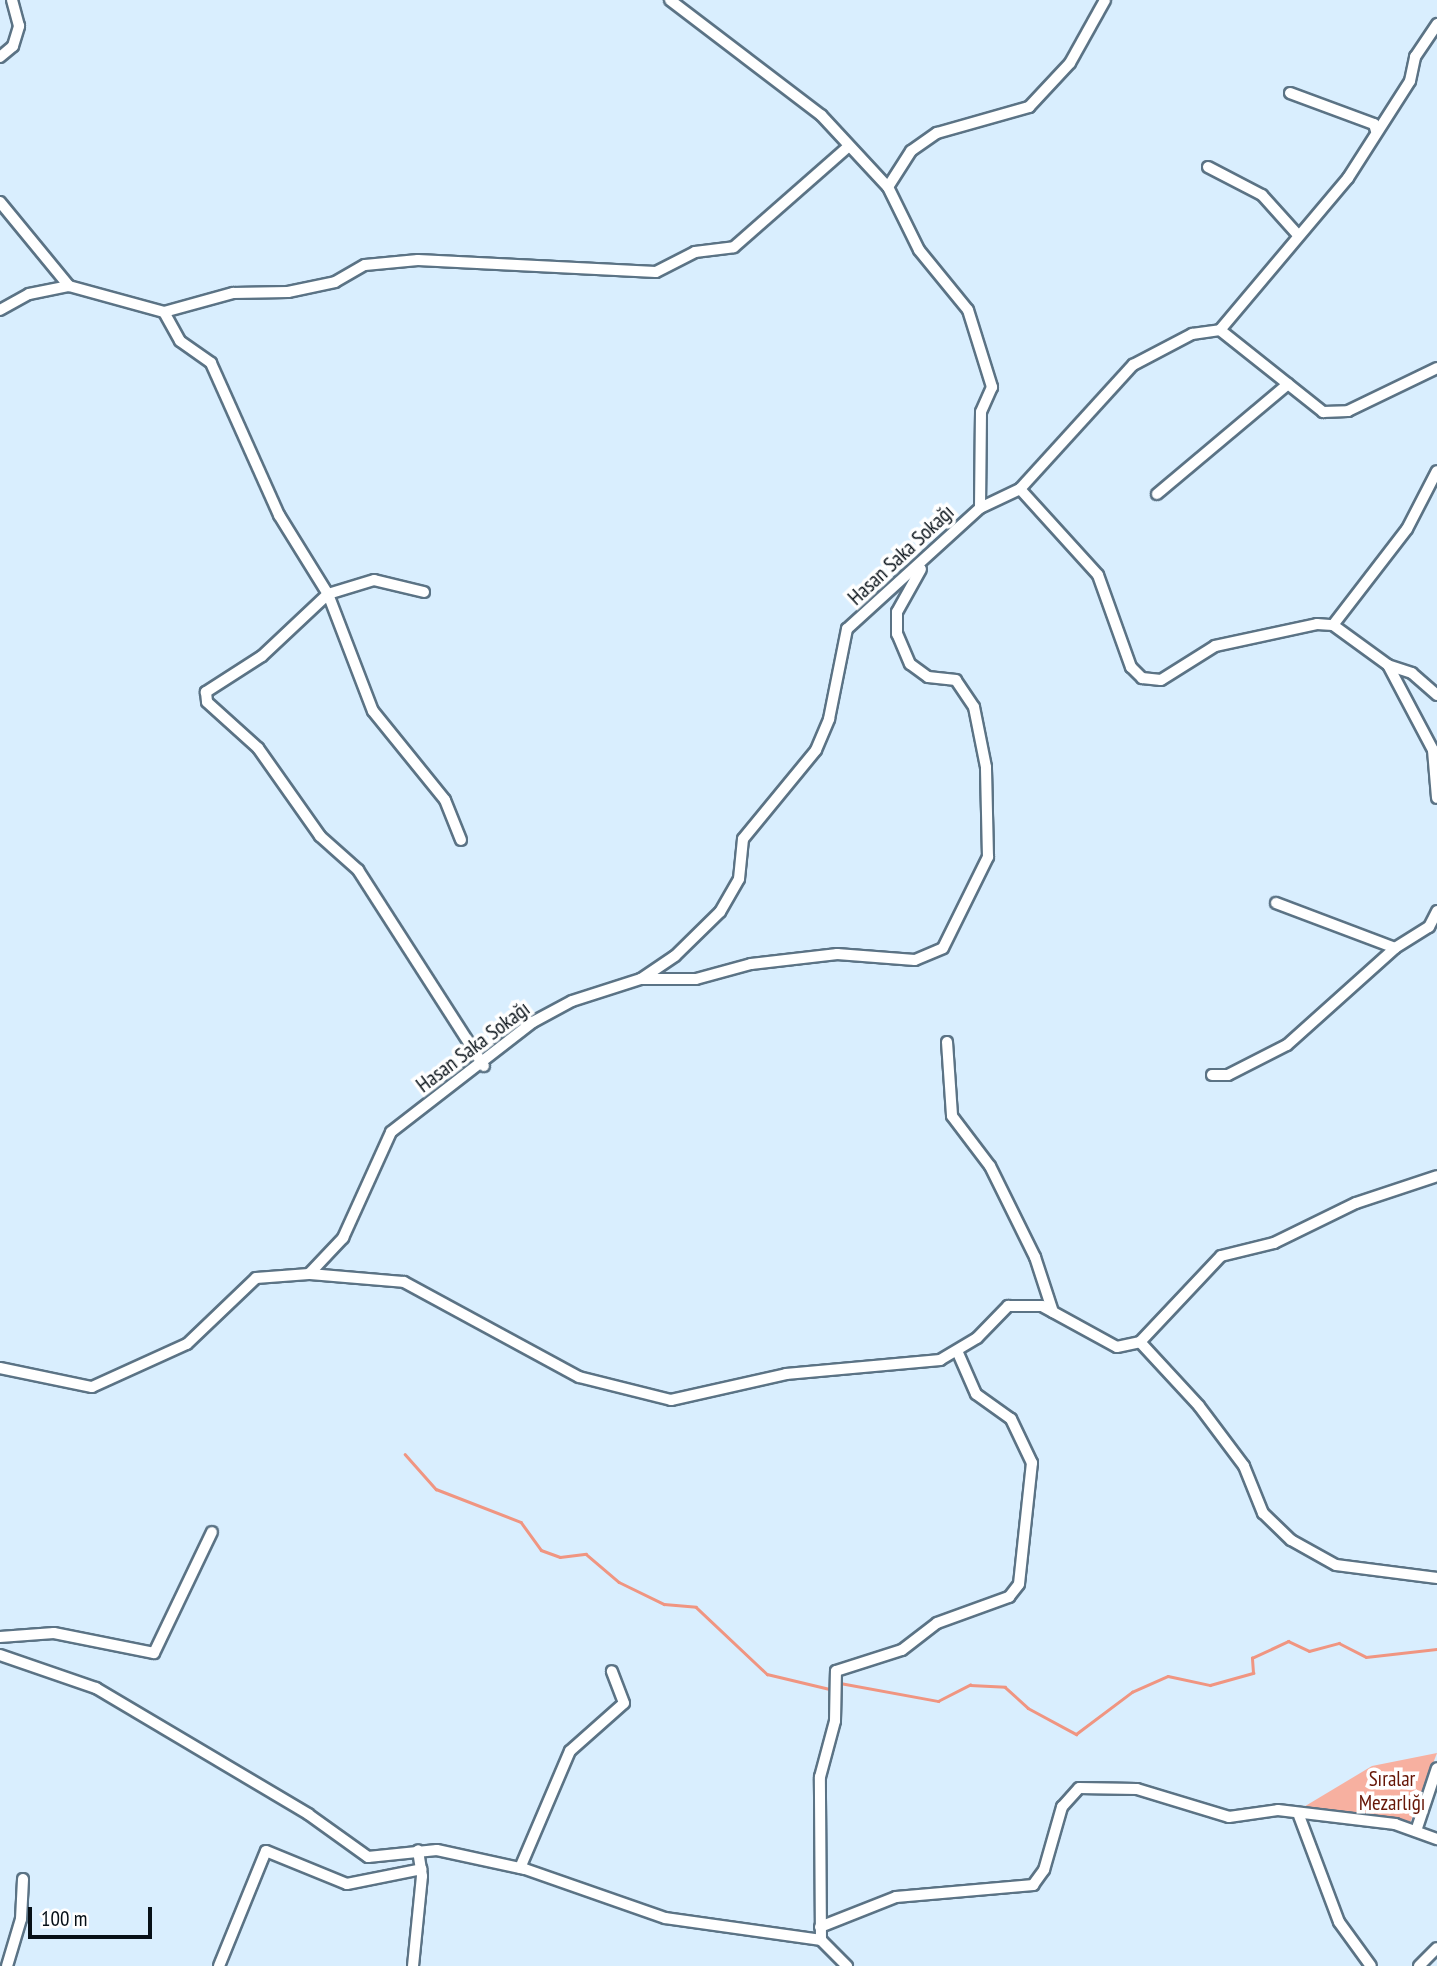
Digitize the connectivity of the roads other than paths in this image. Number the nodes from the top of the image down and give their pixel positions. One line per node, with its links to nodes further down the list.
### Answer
1 (12, 0): 5 (street)
2 (670, 0): 8 (street)
3 (1104, 0): 10 (street)
4 (1437, 24): 7 (street)
5 (0, 57)
6 (1290, 93): 7 (street)
7 (1376, 131): 12 (street)
8 (849, 146): 10 (street); 15 (street)
9 (1208, 167): 12 (street)
10 (888, 187): 22 (street)
11 (0, 202): 13 (street)
12 (1297, 233): 16 (street)
13 (69, 286): 14 (street); 15 (street)
14 (0, 310)
15 (164, 312): 25 (street)
16 (1220, 330): 18 (street); 20 (street, Hasan Saka Sokağı)
17 (1436, 369): 18 (street)
18 (1288, 384): 21 (street)
19 (1437, 471): 26 (street)
20 (1020, 489): 22 (street, Hasan Saka Sokağı); 26 (street)
21 (1157, 494)
22 (980, 508): 23 (street, Hasan Saka Sokağı)
23 (925, 561): 34 (street, Hasan Saka Sokağı); 34 (street)
24 (424, 592): 25 (street)
25 (328, 594): 30 (street); 36 (street)
26 (1333, 625): 27 (street)
27 (1388, 665): 28 (street); 29 (street)
28 (1437, 695)
29 (1437, 798)
30 (461, 840)
31 (1276, 903): 33 (street)
32 (1437, 911): 33 (street)
33 (1395, 948): 37 (street)
34 (641, 979): 36 (street, Hasan Saka Sokağı)
35 (947, 1042): 40 (street)
36 (484, 1066): 39 (street, Hasan Saka Sokağı)
37 (1212, 1075)
38 (1437, 1176): 41 (street)
39 (309, 1275): 42 (street); 43 (street)
40 (1053, 1312): 41 (street); 42 (street)
41 (1140, 1342): 45 (street)
42 (958, 1353): 57 (street)
43 (0, 1368)
44 (212, 1532): 46 (street)
45 (1437, 1578)
46 (0, 1637)
47 (0, 1655): 53 (street)
48 (612, 1671): 54 (street)
49 (1437, 1768): 51 (street)
50 (1298, 1813): 51 (street); 57 (street); 64 (street)
51 (1416, 1831): 52 (street)
52 (1437, 1839)
53 (418, 1850): 54 (street); 55 (street)
54 (520, 1868): 58 (street)
55 (422, 1869): 61 (street); 62 (street)
56 (23, 1879): 60 (street)
57 (820, 1927): 58 (street)
58 (821, 1940): 63 (street)
59 (1437, 1948): 65 (street)
60 (7, 1966)
61 (219, 1966)
62 (414, 1966)
63 (847, 1966)
64 (1371, 1966)
65 (1419, 1966)

